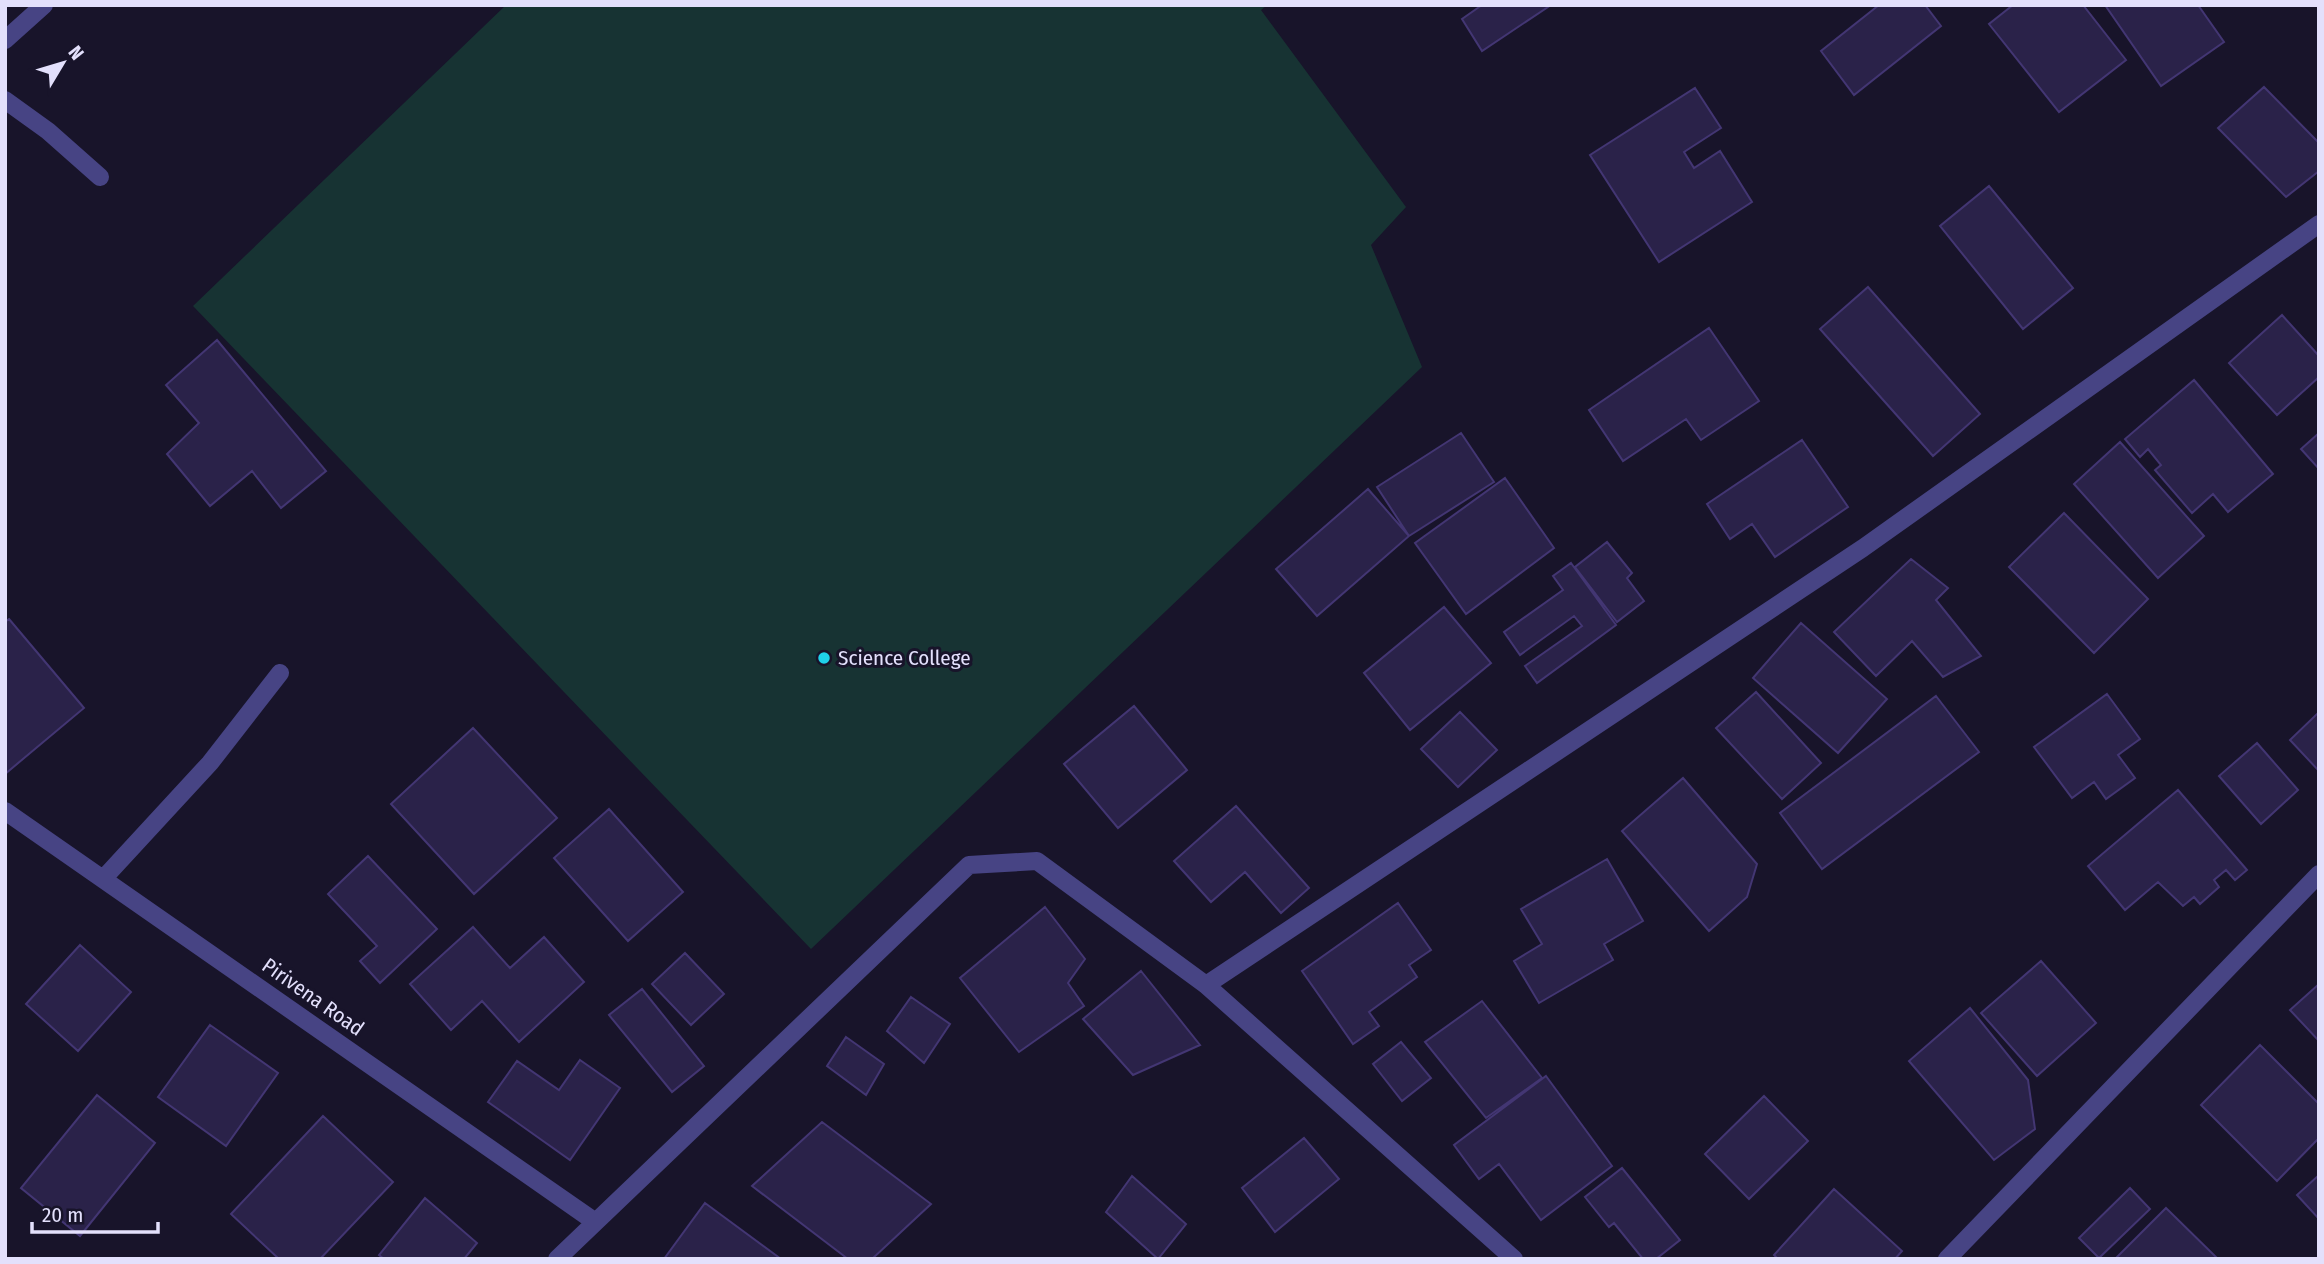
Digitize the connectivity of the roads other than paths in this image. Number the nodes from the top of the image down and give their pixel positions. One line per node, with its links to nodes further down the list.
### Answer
1 (44, 5): 2 (street)
2 (5, 40)
3 (5, 100): 4 (street)
4 (100, 177)
5 (2319, 224): 10 (street)
6 (280, 673): 9 (street)
7 (5, 811): 9 (street, Pirivena Road)
8 (2319, 874): 14 (street)
9 (103, 879): 11 (street, Pirivena Road)
10 (1206, 985): 11 (street); 13 (street)
11 (594, 1222): 12 (street)
12 (557, 1259)
13 (1514, 1259)
14 (1947, 1259)

